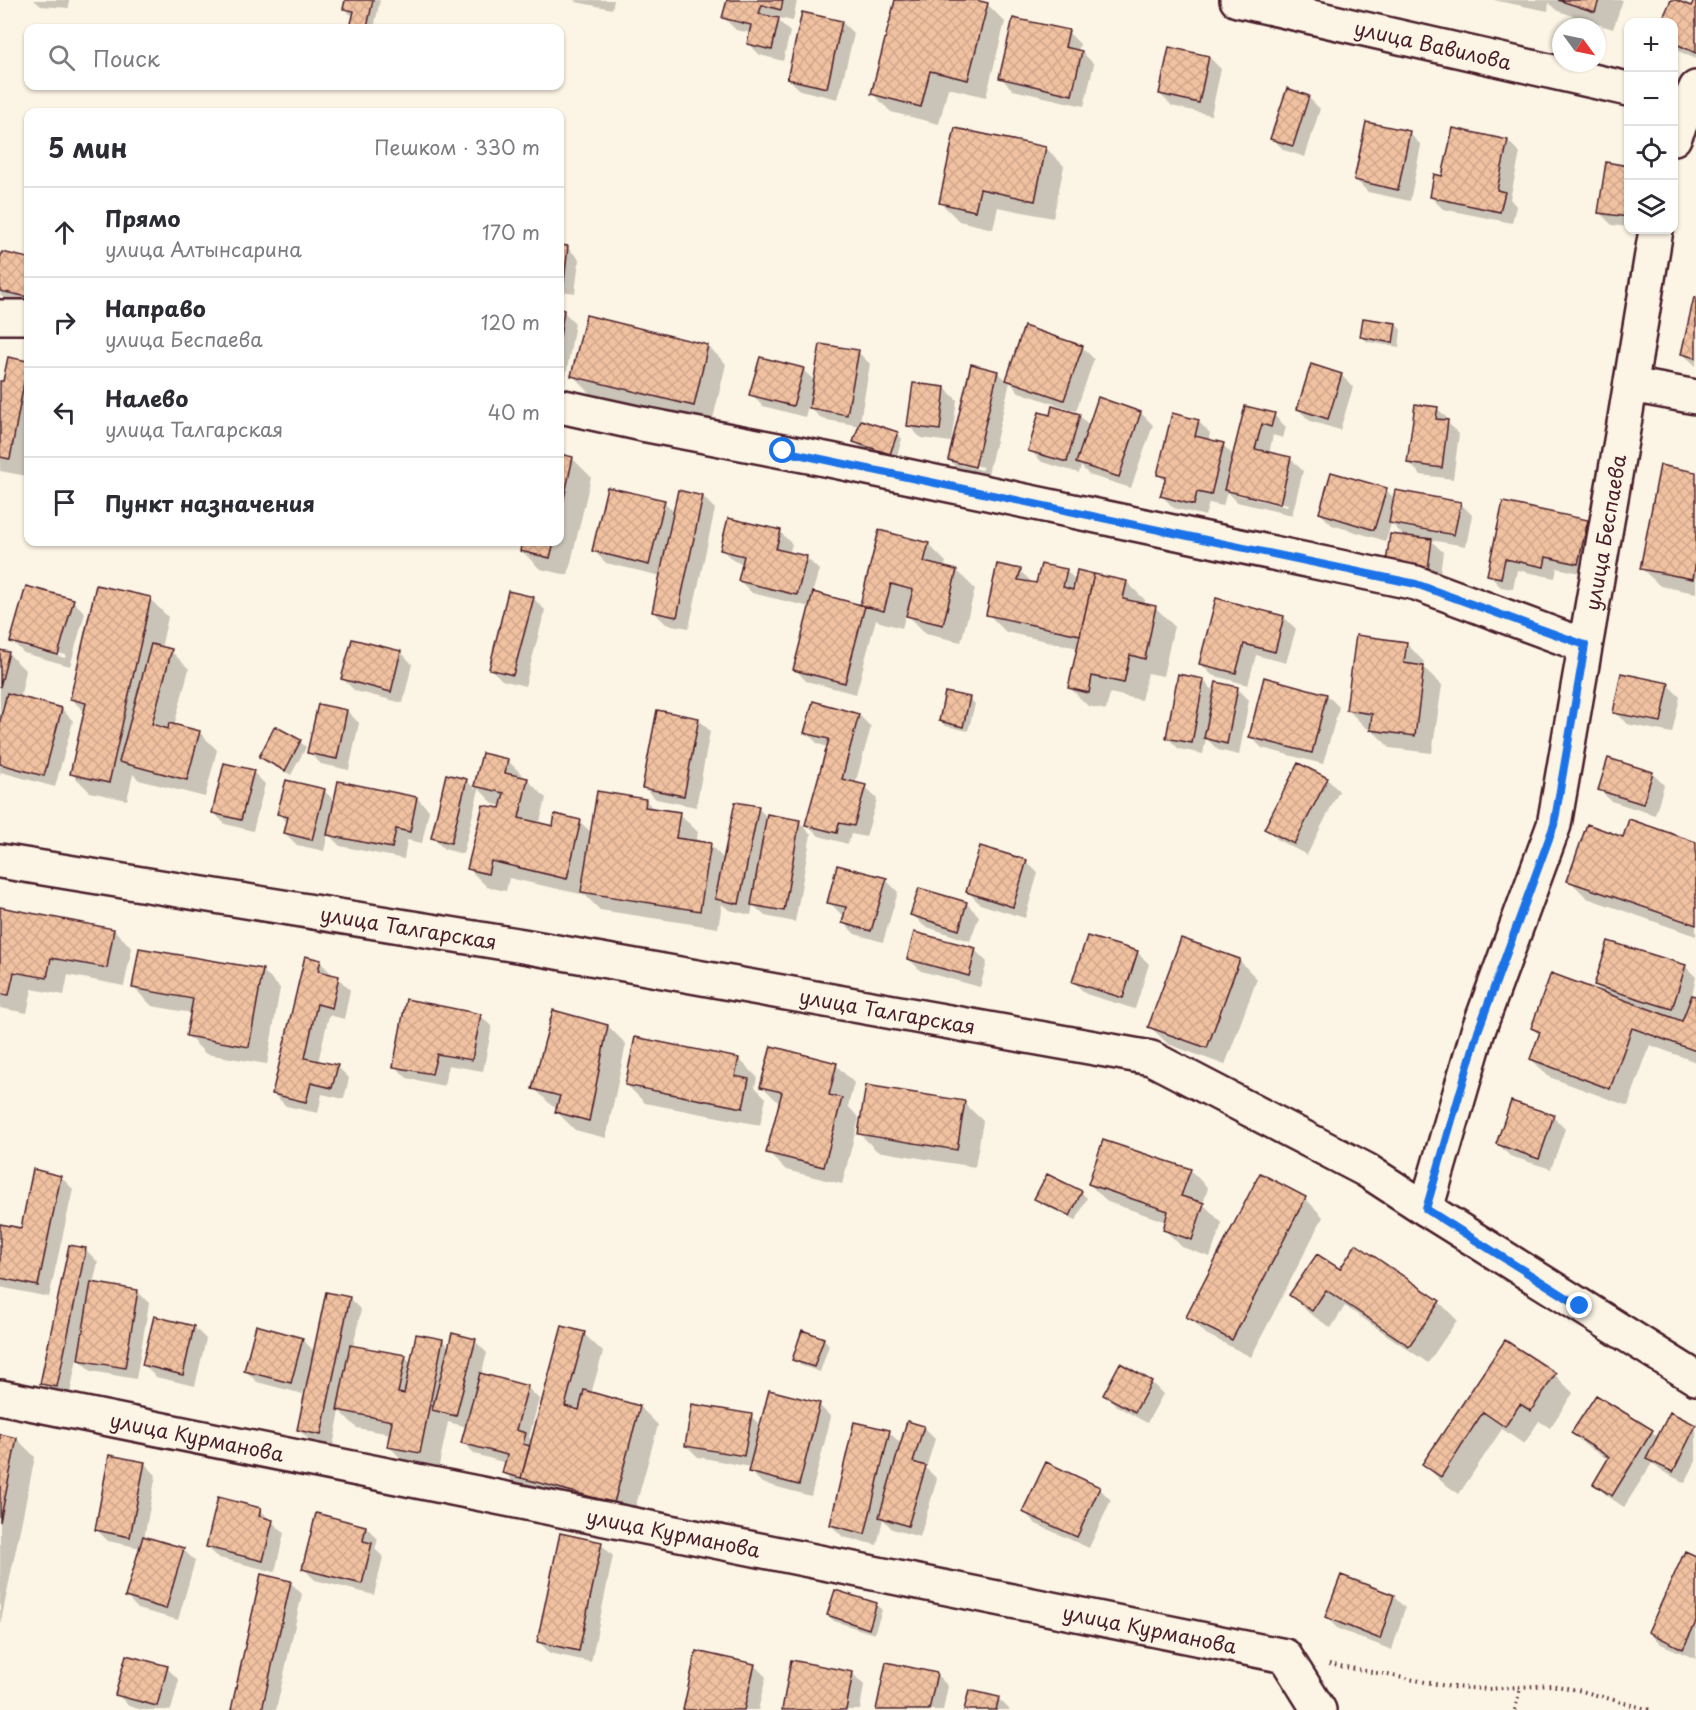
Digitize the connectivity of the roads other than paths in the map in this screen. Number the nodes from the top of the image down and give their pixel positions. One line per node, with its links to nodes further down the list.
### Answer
1 (1237, 0): 2 (street, улица Вавилова)
2 (1624, 88)
3 (1686, 97): 4 (street)
4 (1678, 126)
5 (1655, 234): 8 (street, улица Беспаева)
6 (0, 317): 7 (street)
7 (24, 317)
8 (1631, 387): 9 (street); 11 (street, улица Беспаева)
9 (1696, 397)
10 (564, 407): 11 (street)
11 (1585, 645): 13 (street, улица Беспаева)
12 (0, 861): 13 (street, улица Талгарская)
13 (1426, 1209): 14 (street, улица Талгарская)
14 (1696, 1378)
15 (0, 1397): 16 (street, улица Курманова)
16 (1318, 1710)

